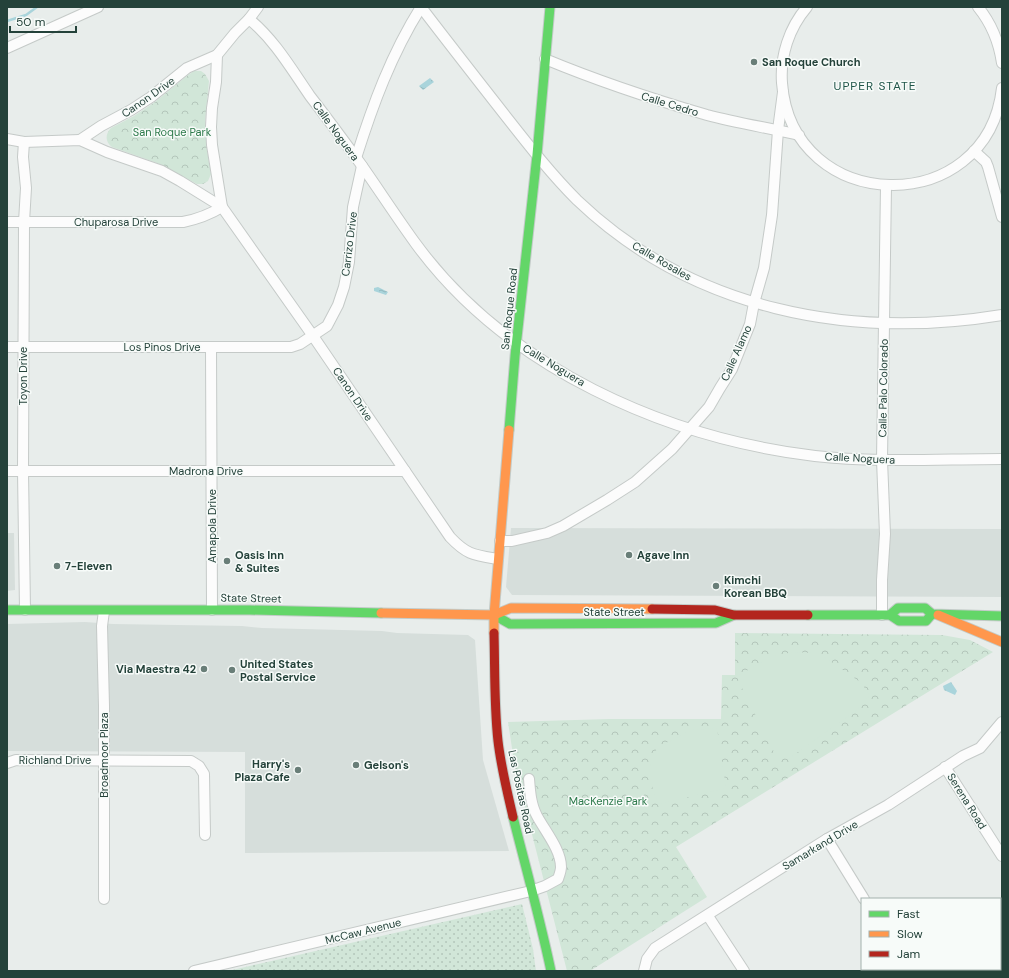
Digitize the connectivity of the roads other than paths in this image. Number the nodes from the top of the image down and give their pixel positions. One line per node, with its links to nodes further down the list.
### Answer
1 (98, 7): 8 (street)
2 (258, 7): 7 (street, Canon Drive)
3 (422, 7): 20 (street, Calle Rosales); 21 (street, Carrizo Drive)
4 (550, 7): 10 (main road, San Roque Road)
5 (806, 7): 13 (street)
6 (978, 7): 11 (street)
7 (249, 19): 9 (street, Canon Drive); 21 (street, Calle Noguera)
8 (7, 48)
9 (217, 55): 17 (street, Canon Drive); 23 (street, Canon Drive)
10 (545, 59): 14 (street, Calle Cedro); 20 (main road, San Roque Road)
11 (1002, 63)
12 (1002, 88): 19 (street)
13 (783, 92): 14 (street, Calle Alamo); 15 (street)
14 (778, 130): 15 (street, Calle Cedro); 27 (street, Calle Alamo)
15 (799, 135): 22 (street)
16 (7, 139): 18 (street, Canon Drive)
17 (80, 140): 18 (street, Canon Drive); 23 (street, Canon Drive)
18 (24, 142): 26 (street, Toyon Drive)
19 (974, 151): 22 (street); 24 (street)
20 (537, 155): 27 (street, Calle Rosales); 31 (main road, San Roque Road)
21 (359, 162): 30 (street, Carrizo Drive); 31 (street, Calle Noguera)
22 (886, 186): 29 (street, Calle Palo Colorado)
23 (222, 207): 26 (street, Chuparosa Drive); 30 (street, Canon Drive)
24 (1002, 217)
25 (7, 222): 26 (street, Chuparosa Drive)
26 (24, 222): 33 (street, Toyon Drive)
27 (754, 303): 29 (street, Calle Rosales); 35 (street, Calle Alamo)
28 (1002, 315): 29 (street, Calle Rosales)
29 (884, 323): 37 (street, Calle Palo Colorado)
30 (313, 336): 34 (street, Los Pinos Drive); 41 (street, Canon Drive)
31 (517, 343): 35 (street, Calle Noguera); 42 (main road, San Roque Road)
32 (7, 347): 33 (street, Los Pinos Drive)
33 (23, 347): 34 (street, Los Pinos Drive); 39 (street, Toyon Drive)
34 (211, 347): 40 (street, Amapola Drive)
35 (689, 428): 37 (street, Calle Noguera); 42 (street, Calle Alamo)
36 (1002, 459): 37 (street, Calle Noguera)
37 (882, 460): 51 (street, Calle Palo Colorado)
38 (7, 471): 39 (street, Madrona Drive)
39 (23, 471): 40 (street, Madrona Drive); 45 (street, Toyon Drive)
40 (211, 471): 41 (street, Madrona Drive); 46 (street, Amapola Drive)
41 (405, 471): 43 (street, Canon Drive)
42 (500, 540): 43 (main road, San Roque Road)
43 (498, 559): 49 (main road, San Roque Road)
44 (7, 610): 45 (main road, State Street)
45 (25, 610): 47 (main road, State Street)
46 (212, 610): 47 (main road, State Street); 49 (main road, State Street)
47 (104, 611): 55 (street, Broadmoor Plaza)
48 (934, 614): 51 (main road, State Street); 51 (main road, State Street); 52 (main road, State Street); 53 (main road)
49 (494, 615): 50 (main road, State Street); 50 (main road, State Street); 62 (main road, Las Positas Road)
50 (734, 615): 51 (main road, State Street)
51 (886, 615)
52 (1002, 616)
53 (1002, 642)
54 (1002, 722): 57 (street, Samarkand Drive)
55 (104, 760): 56 (street, Richland Drive); 59 (street, Richland Drive); 64 (street, Broadmoor Plaza)
56 (7, 763)
57 (945, 767): 60 (street, Samarkand Drive); 61 (street, Serena Road)
58 (529, 779): 62 (street, McCaw Avenue)
59 (204, 835)
60 (827, 840): 63 (street); 65 (street, Samarkand Drive)
61 (1002, 856)
62 (531, 891): 66 (street, McCaw Avenue); 67 (main road, Las Positas Road)
63 (863, 898)
64 (104, 899)
65 (708, 916): 68 (street, Samarkand Drive); 69 (street)
66 (194, 971)
67 (550, 971)
68 (644, 971)
69 (744, 971)

